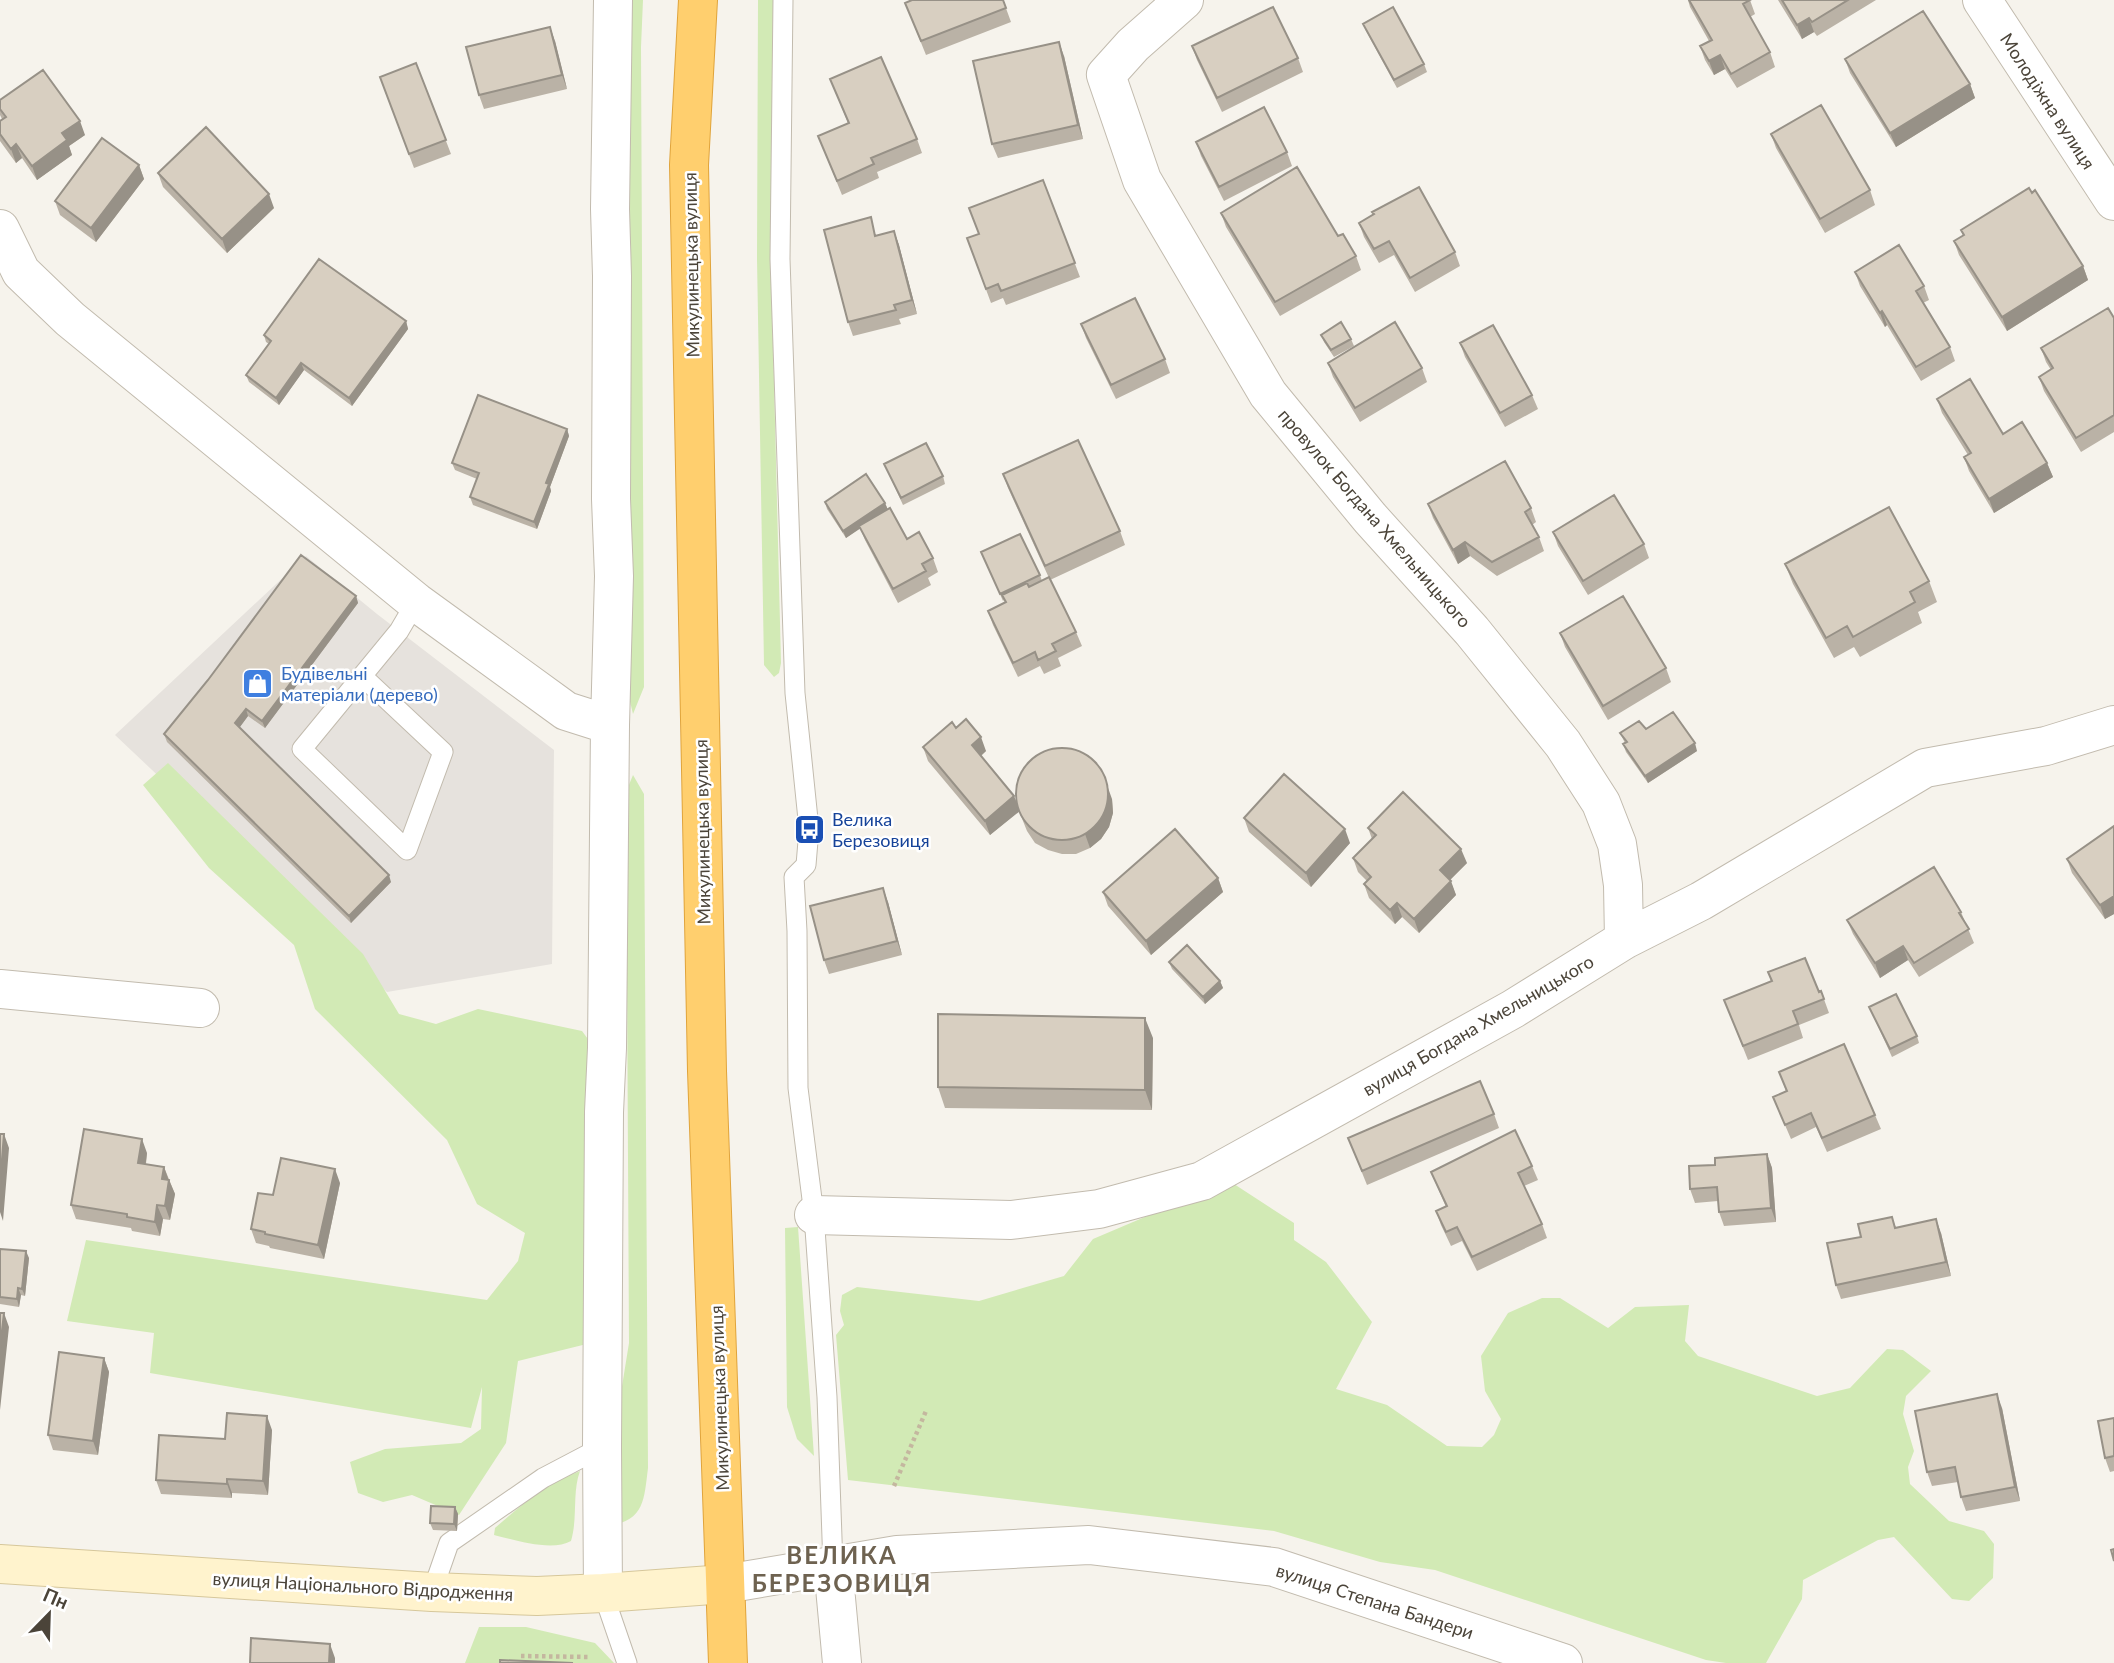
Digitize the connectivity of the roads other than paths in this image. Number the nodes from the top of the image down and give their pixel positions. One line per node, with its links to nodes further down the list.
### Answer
1 (613, 0): 10 (street)
2 (698, 0): 19 (highway, Микулинецька вулиця)
3 (783, 0): 15 (lane)
4 (1184, 0): 12 (street, провулок Богдана Хмельницького)
5 (1982, 0): 6 (street, Молодіжна вулиця)
6 (2114, 201)
7 (0, 229): 8 (street)
8 (416, 602): 9 (lane); 10 (street)
9 (362, 676): 9 (lane)
10 (610, 725): 16 (street)
11 (2114, 725): 12 (street, вулиця Богдана Хмельницького)
12 (1624, 940): 15 (street, вулиця Богдана Хмельницького)
13 (0, 989): 14 (street)
14 (200, 1008)
15 (814, 1215): 18 (lane)
16 (602, 1447): 20 (lane); 21 (street)
17 (0, 1564): 20 (street, вулиця Національного Відродження)
18 (833, 1566): 19 (street, вулиця Степана Бандери); 24 (street); 25 (street, вулиця Степана Бандери)
19 (725, 1584): 21 (street, вулиця Національного Відродження); 23 (highway, Микулинецька вулиця)
20 (432, 1592): 21 (street, вулиця Національного Відродження)
21 (603, 1593): 22 (lane)
22 (627, 1663)
23 (728, 1663)
24 (842, 1663)
25 (1563, 1663)

